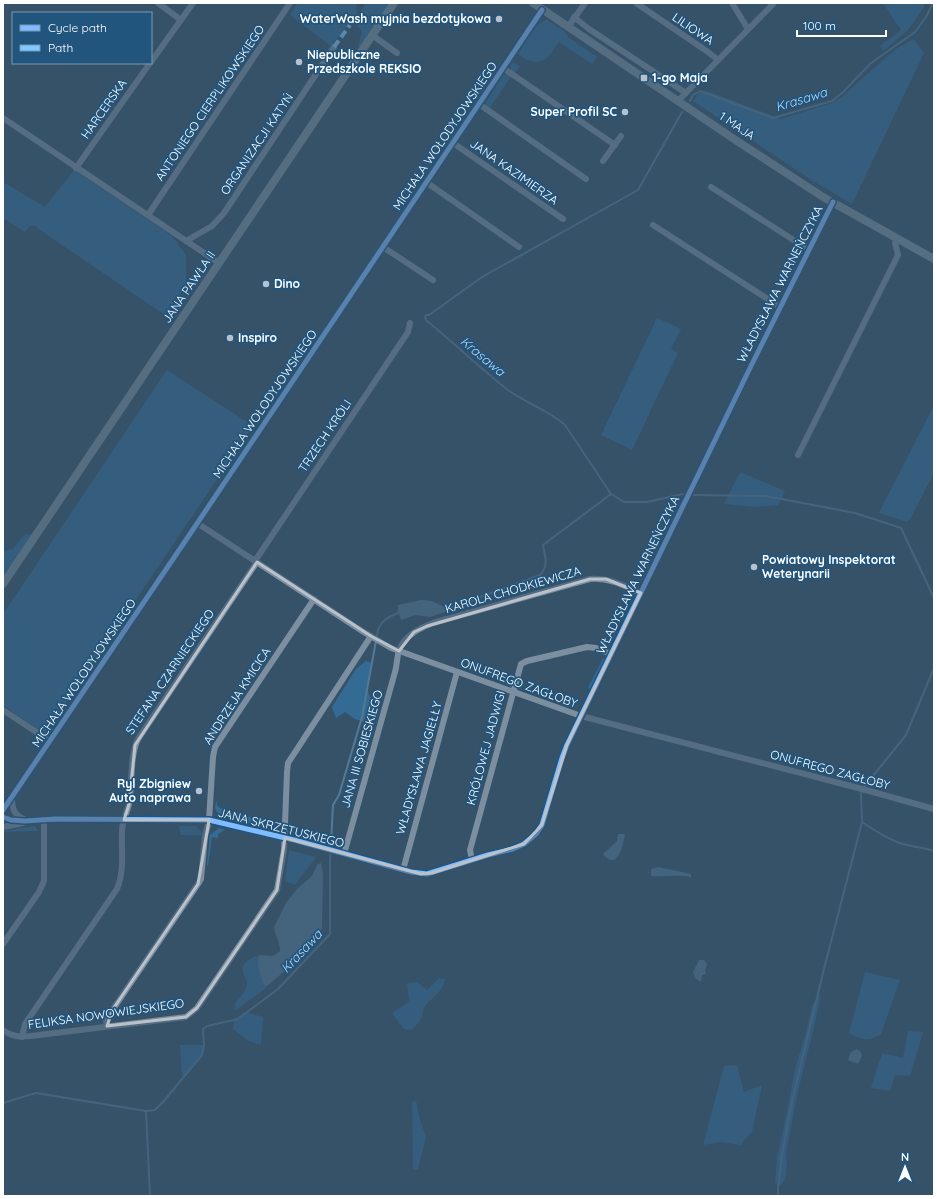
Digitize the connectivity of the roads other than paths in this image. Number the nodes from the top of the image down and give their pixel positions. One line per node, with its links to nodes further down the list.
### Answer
1 (158, 3): 12 (street)
2 (193, 3): 12 (street, HARCERSKA)
3 (290, 3): 35 (street, ANTONIEGO CIERPLIKOWSKIEGO)
4 (394, 3): 15 (main road, JANA PAWŁA II)
5 (533, 3): 10 (main road, 1 MAJA)
6 (585, 3): 11 (street)
7 (636, 3): 18 (street, LILIOWA)
8 (732, 3): 14 (street)
9 (774, 3): 14 (street)
10 (542, 10): 13 (main road, 1 MAJA); 21 (street, MICHAŁA WOŁODYJOWSKIEGO)
11 (574, 18): 13 (street); 22 (street)
12 (181, 20): 19 (street, HARCERSKA)
13 (568, 27): 23 (main road, 1 MAJA)
14 (748, 30): 18 (street)
15 (372, 35): 17 (street); 44 (main road, JANA PAWŁA II)
16 (334, 47): 39 (street, ORGANIZACJI KATYŃ)
17 (397, 53)
18 (718, 60): 22 (street)
19 (152, 62)
20 (150, 64): 30 (street, HARCERSKA)
21 (503, 68): 24 (street, MICHAŁA WOŁODYJOWSKIEGO); 28 (street)
22 (686, 93): 23 (street)
23 (678, 101): 34 (main road, 1 MAJA)
24 (479, 104): 27 (street, MICHAŁA WOŁODYJOWSKIEGO); 31 (street)
25 (3, 118): 30 (street)
26 (621, 136): 28 (street)
27 (453, 143): 32 (street, MICHAŁA WOŁODYJOWSKIEGO); 36 (street, JANA KAZIMIERZA)
28 (615, 145): 29 (street)
29 (603, 161)
30 (76, 168): 35 (street)
31 (586, 179)
32 (426, 182): 40 (street); 41 (street, MICHAŁA WOŁODYJOWSKIEGO)
33 (711, 187): 42 (street)
34 (833, 202): 38 (main road, 1 MAJA); 42 (street, WŁADYSŁAWA WARNEŃCZYKA)
35 (148, 215): 39 (street)
36 (563, 219)
37 (653, 225): 46 (street)
38 (897, 240): 43 (main road, 1 MAJA); 48 (street)
39 (186, 241): 44 (street)
40 (519, 246)
41 (383, 247): 45 (street); 49 (street, MICHAŁA WOŁODYJOWSKIEGO)
42 (809, 250): 46 (street, WŁADYSŁAWA WARNEŃCZYKA)
43 (934, 259)
44 (219, 264): 51 (main road, JANA PAWŁA II)
45 (433, 280)
46 (780, 307): 52 (street, WŁADYSŁAWA WARNEŃCZYKA)
47 (410, 323): 50 (street, TRZECH KRÓLI)
48 (798, 455)
49 (198, 523): 50 (street, ONUFREGO ZAGŁOBY); 61 (street, MICHAŁA WOŁODYJOWSKIEGO)
50 (256, 562): 53 (street, ONUFREGO ZAGŁOBY); 67 (street, STEFANA CZARNIECKIEGO)
51 (3, 584)
52 (641, 593): 55 (street, KAROLA CHODKIEWICZA); 56 (street, WŁADYSŁAWA WARNEŃCZYKA)
53 (314, 599): 54 (street, ONUFREGO ZAGŁOBY); 68 (street, ANDRZEJA KMICICA)
54 (374, 639): 55 (street, ONUFREGO ZAGŁOBY); 71 (street, FELIKSA NOWOWIEJSKIEGO)
55 (399, 651): 57 (street, ONUFREGO ZAGŁOBY); 72 (street, JANA III SOBIESKIEGO)
56 (611, 654): 58 (street, KRÓLOWEJ JADWIGI); 60 (street, WŁADYSŁAWA WARNEŃCZYKA)
57 (457, 672): 58 (street, ONUFREGO ZAGŁOBY); 74 (street, WŁADYSŁAWA JAGIEŁŁY)
58 (513, 692): 60 (street, ONUFREGO ZAGŁOBY); 73 (street, KRÓLOWEJ JADWIGI)
59 (3, 710): 61 (street)
60 (581, 716): 63 (street, ONUFREGO ZAGŁOBY); 73 (street, WŁADYSŁAWA WARNEŃCZYKA)
61 (50, 741): 62 (street, MICHAŁA WOŁODYJOWSKIEGO)
62 (12, 797): 64 (street, MICHAŁA WOŁODYJOWSKIEGO); 69 (street)
63 (934, 809)
64 (3, 810)
65 (3, 817): 69 (street, JANA SKRZETUSKIEGO)
66 (44, 820): 67 (street, JANA SKRZETUSKIEGO); 69 (street, JANA SKRZETUSKIEGO); 75 (street)
67 (124, 820): 68 (street, JANA SKRZETUSKIEGO); 78 (street, STEFANA CZARNIECKIEGO)
68 (209, 820): 71 (street, JANA SKRZETUSKIEGO); 76 (street, ANDRZEJA KMICICA)
69 (32, 821): 70 (street, JANA SKRZETUSKIEGO)
70 (3, 827)
71 (284, 838): 72 (street, JANA SKRZETUSKIEGO); 76 (street, FELIKSA NOWOWIEJSKIEGO)
72 (344, 854): 74 (street, JANA SKRZETUSKIEGO)
73 (472, 860): 74 (street, WŁADYSŁAWA WARNEŃCZYKA)
74 (403, 870)
75 (3, 944)
76 (107, 1026): 78 (street, FELIKSA NOWOWIEJSKIEGO)
77 (3, 1030): 78 (street, FELIKSA NOWOWIEJSKIEGO)
78 (22, 1037)

